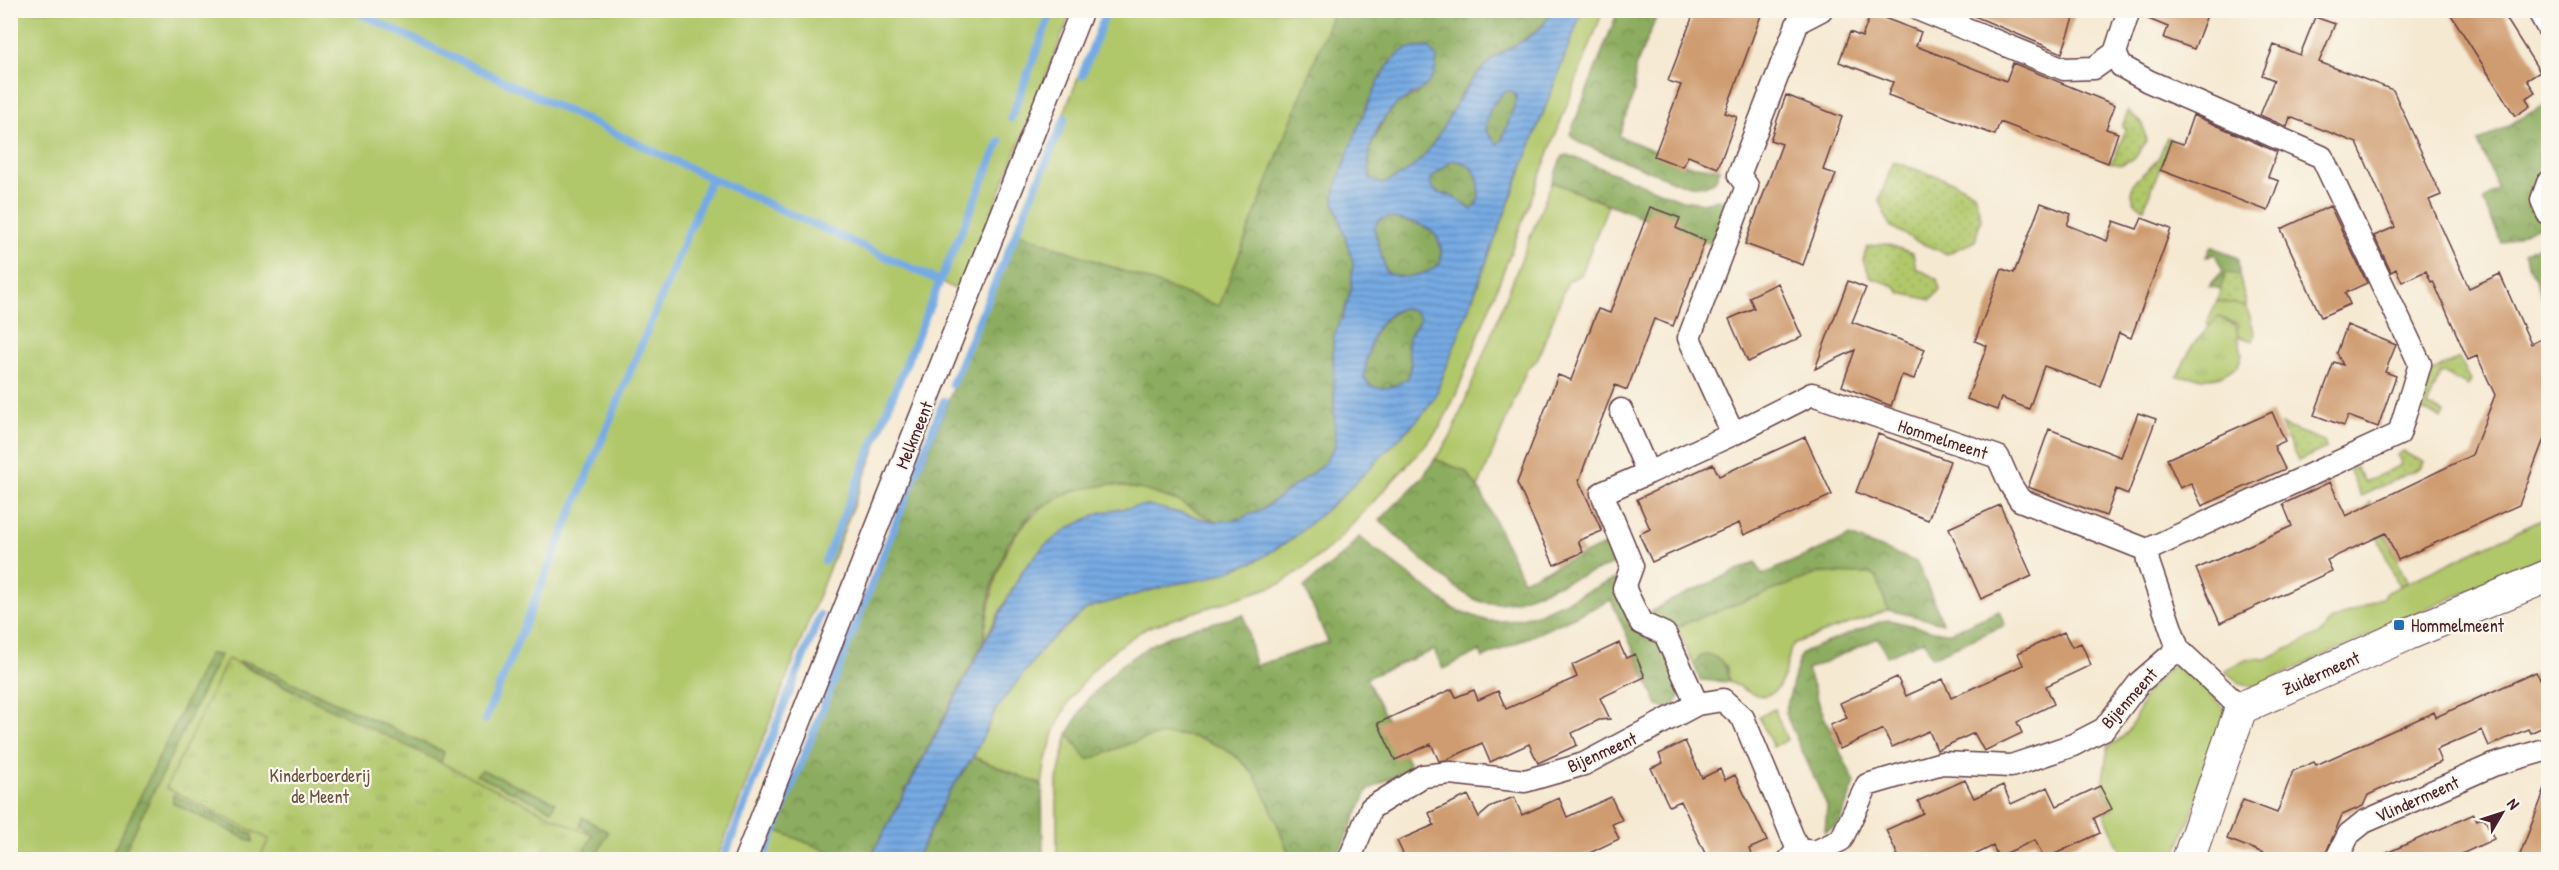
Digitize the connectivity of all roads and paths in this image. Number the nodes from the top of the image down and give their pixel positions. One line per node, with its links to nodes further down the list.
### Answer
1 (1082, 10): 20 (street, Melkmeent)
2 (1821, 10): 11 (street)
3 (1920, 10): 7 (street)
4 (2129, 10): 7 (street)
5 (2538, 10): 6 (street)
6 (2548, 28)
7 (2115, 53): 13 (street)
8 (2548, 183): 9 (street)
9 (2548, 214)
10 (1621, 410): 12 (street)
11 (1733, 434): 12 (street); 13 (street, Hommelmeent)
12 (1648, 473): 16 (street)
13 (2147, 550): 15 (street)
14 (2548, 576): 17 (street, Zuidermeent)
15 (2178, 649): 17 (street); 19 (street, Bijenmeent)
16 (1698, 704): 19 (street, Bijenmeent); 21 (street, Bijenmeent)
17 (2241, 708): 22 (street)
18 (2548, 749): 23 (street, Vlindermeent)
19 (1793, 855)
20 (745, 860)
21 (1349, 860)
22 (2188, 860)
23 (2337, 860)

